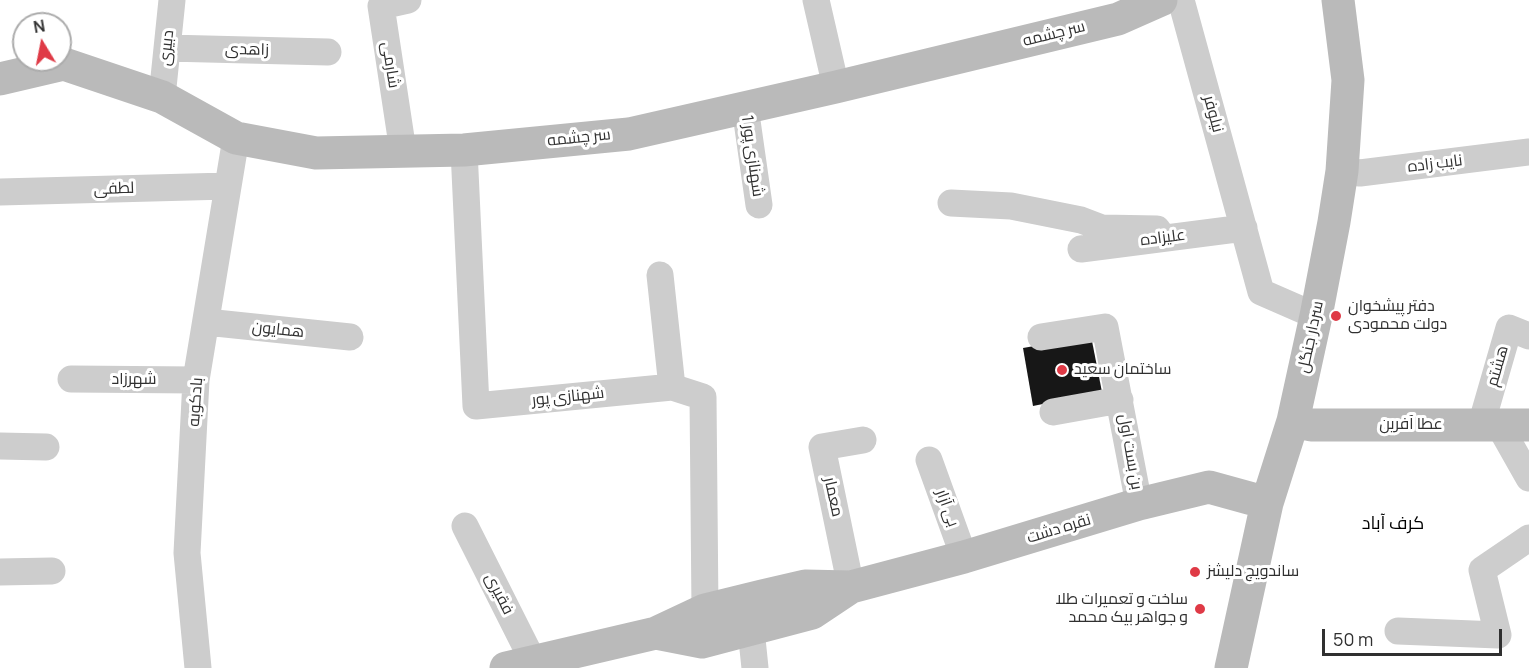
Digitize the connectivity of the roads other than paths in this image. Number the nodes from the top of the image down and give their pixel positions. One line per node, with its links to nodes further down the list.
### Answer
1 (172, 0): 8 (street, دبیری)
2 (408, 0): 16 (street, شارمی)
3 (816, 0): 11 (street)
4 (1161, 0): 7 (street, سر چشمه)
5 (1181, 0): 23 (street, نیلوفر)
6 (1338, 0): 18 (street, سردار جنگل)
7 (1115, 9): 11 (street, سر چشمه)
8 (167, 48): 9 (street, زاهدی); 12 (street, دبیری)
9 (328, 52)
10 (0, 79): 12 (street, سر چشمه)
11 (836, 87): 13 (street, سر چشمه)
12 (162, 97): 14 (street, سر چشمه)
13 (745, 107): 15 (street, سر چشمه); 22 (street, شهنازی پور 1)
14 (236, 138): 16 (street, سر چشمه); 19 (street, بادکوبه)
15 (464, 150): 16 (street, سر چشمه); 34 (street, شهنازی پور)
16 (403, 151)
17 (1529, 152): 18 (street, نایب زاده)
18 (1341, 171): 27 (street, سردار جنگل)
19 (228, 186): 20 (street, لطفی); 28 (street, بادکوبه)
20 (0, 192)
21 (951, 203): 24 (street)
22 (759, 205)
23 (1244, 228): 24 (street, علیزاده); 27 (street, نیلوفر)
24 (1163, 238): 25 (street, علیزاده)
25 (1081, 249)
26 (660, 275): 34 (street)
27 (1316, 316): 37 (street, سردار جنگل)
28 (206, 322): 30 (street, همایون); 33 (street, بادکوبه)
29 (1529, 336): 38 (street, هشتم)
30 (350, 337)
31 (1041, 337): 35 (street, بن بست اول)
32 (71, 379): 33 (street, شهرزاد)
33 (196, 380): 57 (street, بادکوبه)
34 (672, 387): 52 (street, شهنازی پور)
35 (1120, 400): 36 (street, بن بست اول); 45 (street, بن بست اول)
36 (1053, 412)
37 (1293, 421): 38 (street, عطا آفرین); 44 (street, سردار جنگل)
38 (1503, 425): 43 (street)
39 (863, 440): 51 (street, معمار)
40 (0, 446): 41 (street)
41 (46, 447)
42 (929, 459): 48 (street, بی آزار)
43 (1529, 478)
44 (1267, 502): 45 (street, نقره دشت); 59 (street, سردار جنگل)
45 (1139, 504): 48 (street, نقره دشت)
46 (465, 526): 56 (street, فقیری)
47 (1529, 538): 54 (street)
48 (964, 557): 51 (street, نقره دشت)
49 (52, 571): 50 (street)
50 (0, 572)
51 (851, 587): 53 (street, نقره دشت)
52 (705, 610): 53 (street, نقره دشت); 55 (street, نقره دشت)
53 (749, 614): 55 (street, نقره دشت); 58 (street)
54 (1398, 631)
55 (656, 633): 56 (street, نقره دشت)
56 (519, 664)
57 (198, 668)
58 (755, 668)
59 (1230, 668)

